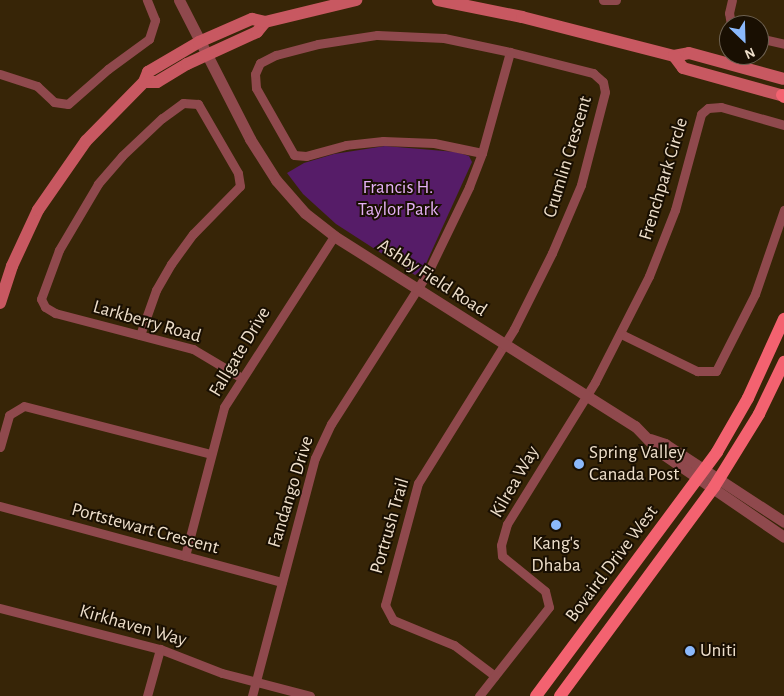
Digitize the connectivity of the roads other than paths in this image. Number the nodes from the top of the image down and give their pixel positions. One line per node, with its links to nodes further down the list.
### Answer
1 (147, 0): 16 (street)
2 (179, 0): 11 (street, Ashby Field Road)
3 (356, 0): 9 (main road)
4 (438, 0): 15 (main road)
5 (602, 0): 6 (street)
6 (616, 0)
7 (732, 0): 8 (street)
8 (728, 15)
9 (265, 22): 11 (main road); 14 (main road)
10 (769, 40): 12 (street)
11 (199, 42): 14 (street, Ashby Field Road); 18 (main road)
12 (784, 44)
13 (510, 52): 21 (street); 21 (street); 29 (street, Crumlin Crescent)
14 (205, 54): 18 (main road); 23 (street, Ashby Field Road)
15 (674, 56): 17 (main road); 19 (main road)
16 (0, 74)
17 (784, 79)
18 (144, 82): 25 (main road)
19 (783, 96)
20 (784, 124): 27 (street, Frenchpark Circle)
21 (482, 153): 24 (street)
22 (784, 210): 27 (street)
23 (334, 236): 24 (street, Ashby Field Road); 31 (street, Fallgate Drive)
24 (418, 289): 29 (street, Ashby Field Road); 41 (street, Fandango Drive)
25 (0, 303)
26 (784, 320): 35 (main road, Bovaird Drive West)
27 (621, 334): 32 (street, Frenchpark Circle)
28 (140, 335): 28 (street, Larkberry Road); 31 (street, Larkberry Road)
29 (504, 345): 32 (street, Ashby Field Road); 44 (street, Portrush Trail)
30 (784, 362): 36 (main road, Bovaird Drive West)
31 (240, 377): 34 (street, Fallgate Drive)
32 (587, 396): 35 (street, Ashby Field Road); 44 (street, Kilrea Way)
33 (0, 447): 34 (street)
34 (211, 454): 40 (street, Fallgate Drive)
35 (701, 473): 36 (street, Ashby Field Road); 50 (main road, Bovaird Drive West)
36 (716, 483): 38 (street); 39 (street); 51 (main road, Bovaird Drive West)
37 (0, 506): 40 (street, Portstewart Crescent)
38 (784, 522)
39 (784, 538)
40 (185, 556): 41 (street, Portstewart Crescent)
41 (282, 582): 45 (street, Fandango Drive)
42 (0, 608): 43 (street, Kirkhaven Way)
43 (160, 649): 45 (street, Kirkhaven Way); 46 (street)
44 (495, 676): 49 (street, Kilrea Way)
45 (256, 681): 47 (street, Fandango Drive); 48 (street)
46 (147, 696)
47 (252, 696)
48 (310, 696)
49 (479, 696)
50 (536, 696)
51 (560, 696)

